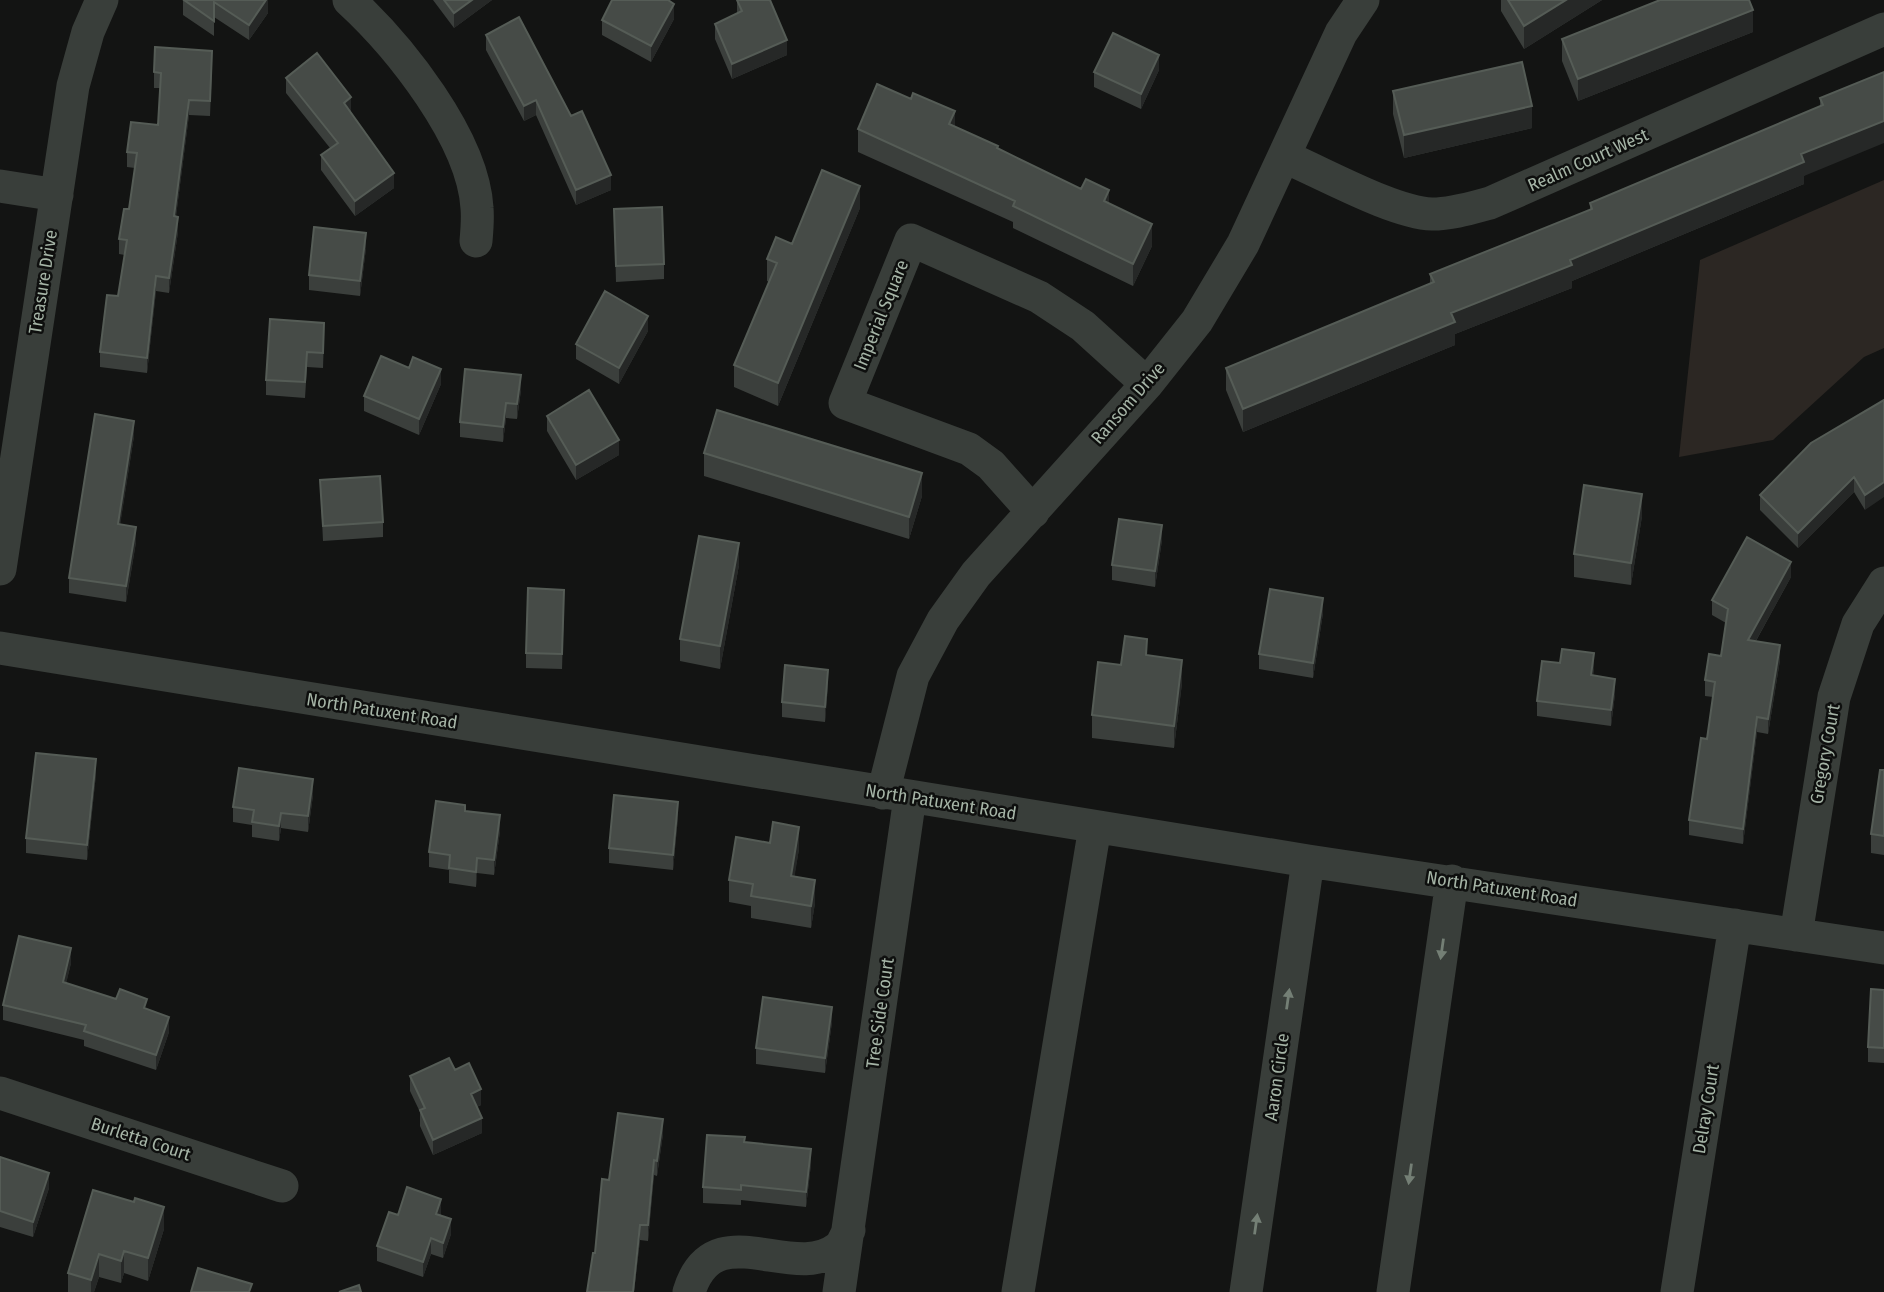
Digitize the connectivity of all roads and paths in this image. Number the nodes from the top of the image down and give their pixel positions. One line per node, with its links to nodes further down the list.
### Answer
1 (102, 0): 7 (street, Treasure Drive)
2 (349, 0): 8 (street)
3 (1363, 0): 5 (street, Ransom Drive)
4 (1884, 29): 5 (street, Realm Court West)
5 (1285, 157): 9 (street, Ransom Drive)
6 (0, 186): 7 (street)
7 (57, 195): 11 (street, Treasure Drive)
8 (477, 241)
9 (1147, 384): 10 (street, Ransom Drive); 10 (street, Imperial Square)
10 (1033, 512): 14 (street, Ransom Drive)
11 (0, 569)
12 (1884, 583): 19 (street, Gregory Court)
13 (0, 648): 14 (street, North Patuxent Road)
14 (896, 795): 15 (street, North Patuxent Road); 23 (street, Tree Side Court)
15 (1095, 827): 16 (street, North Patuxent Road); 26 (street)
16 (1308, 861): 17 (street, North Patuxent Road); 27 (street, Aaron Circle, one-way to 16)
17 (1452, 881): 18 (street, North Patuxent Road); 28 (street, one-way to 28)
18 (1735, 925): 19 (street, North Patuxent Road); 29 (street, Delray Court)
19 (1797, 935): 20 (street, North Patuxent Road)
20 (1884, 947)
21 (0, 1093): 22 (street, Burletta Court)
22 (282, 1186)
23 (849, 1230): 24 (street); 25 (street, Tree Side Court)
24 (689, 1292)
25 (839, 1292)
26 (1018, 1292)
27 (1246, 1292)
28 (1394, 1292)
29 (1677, 1292)

